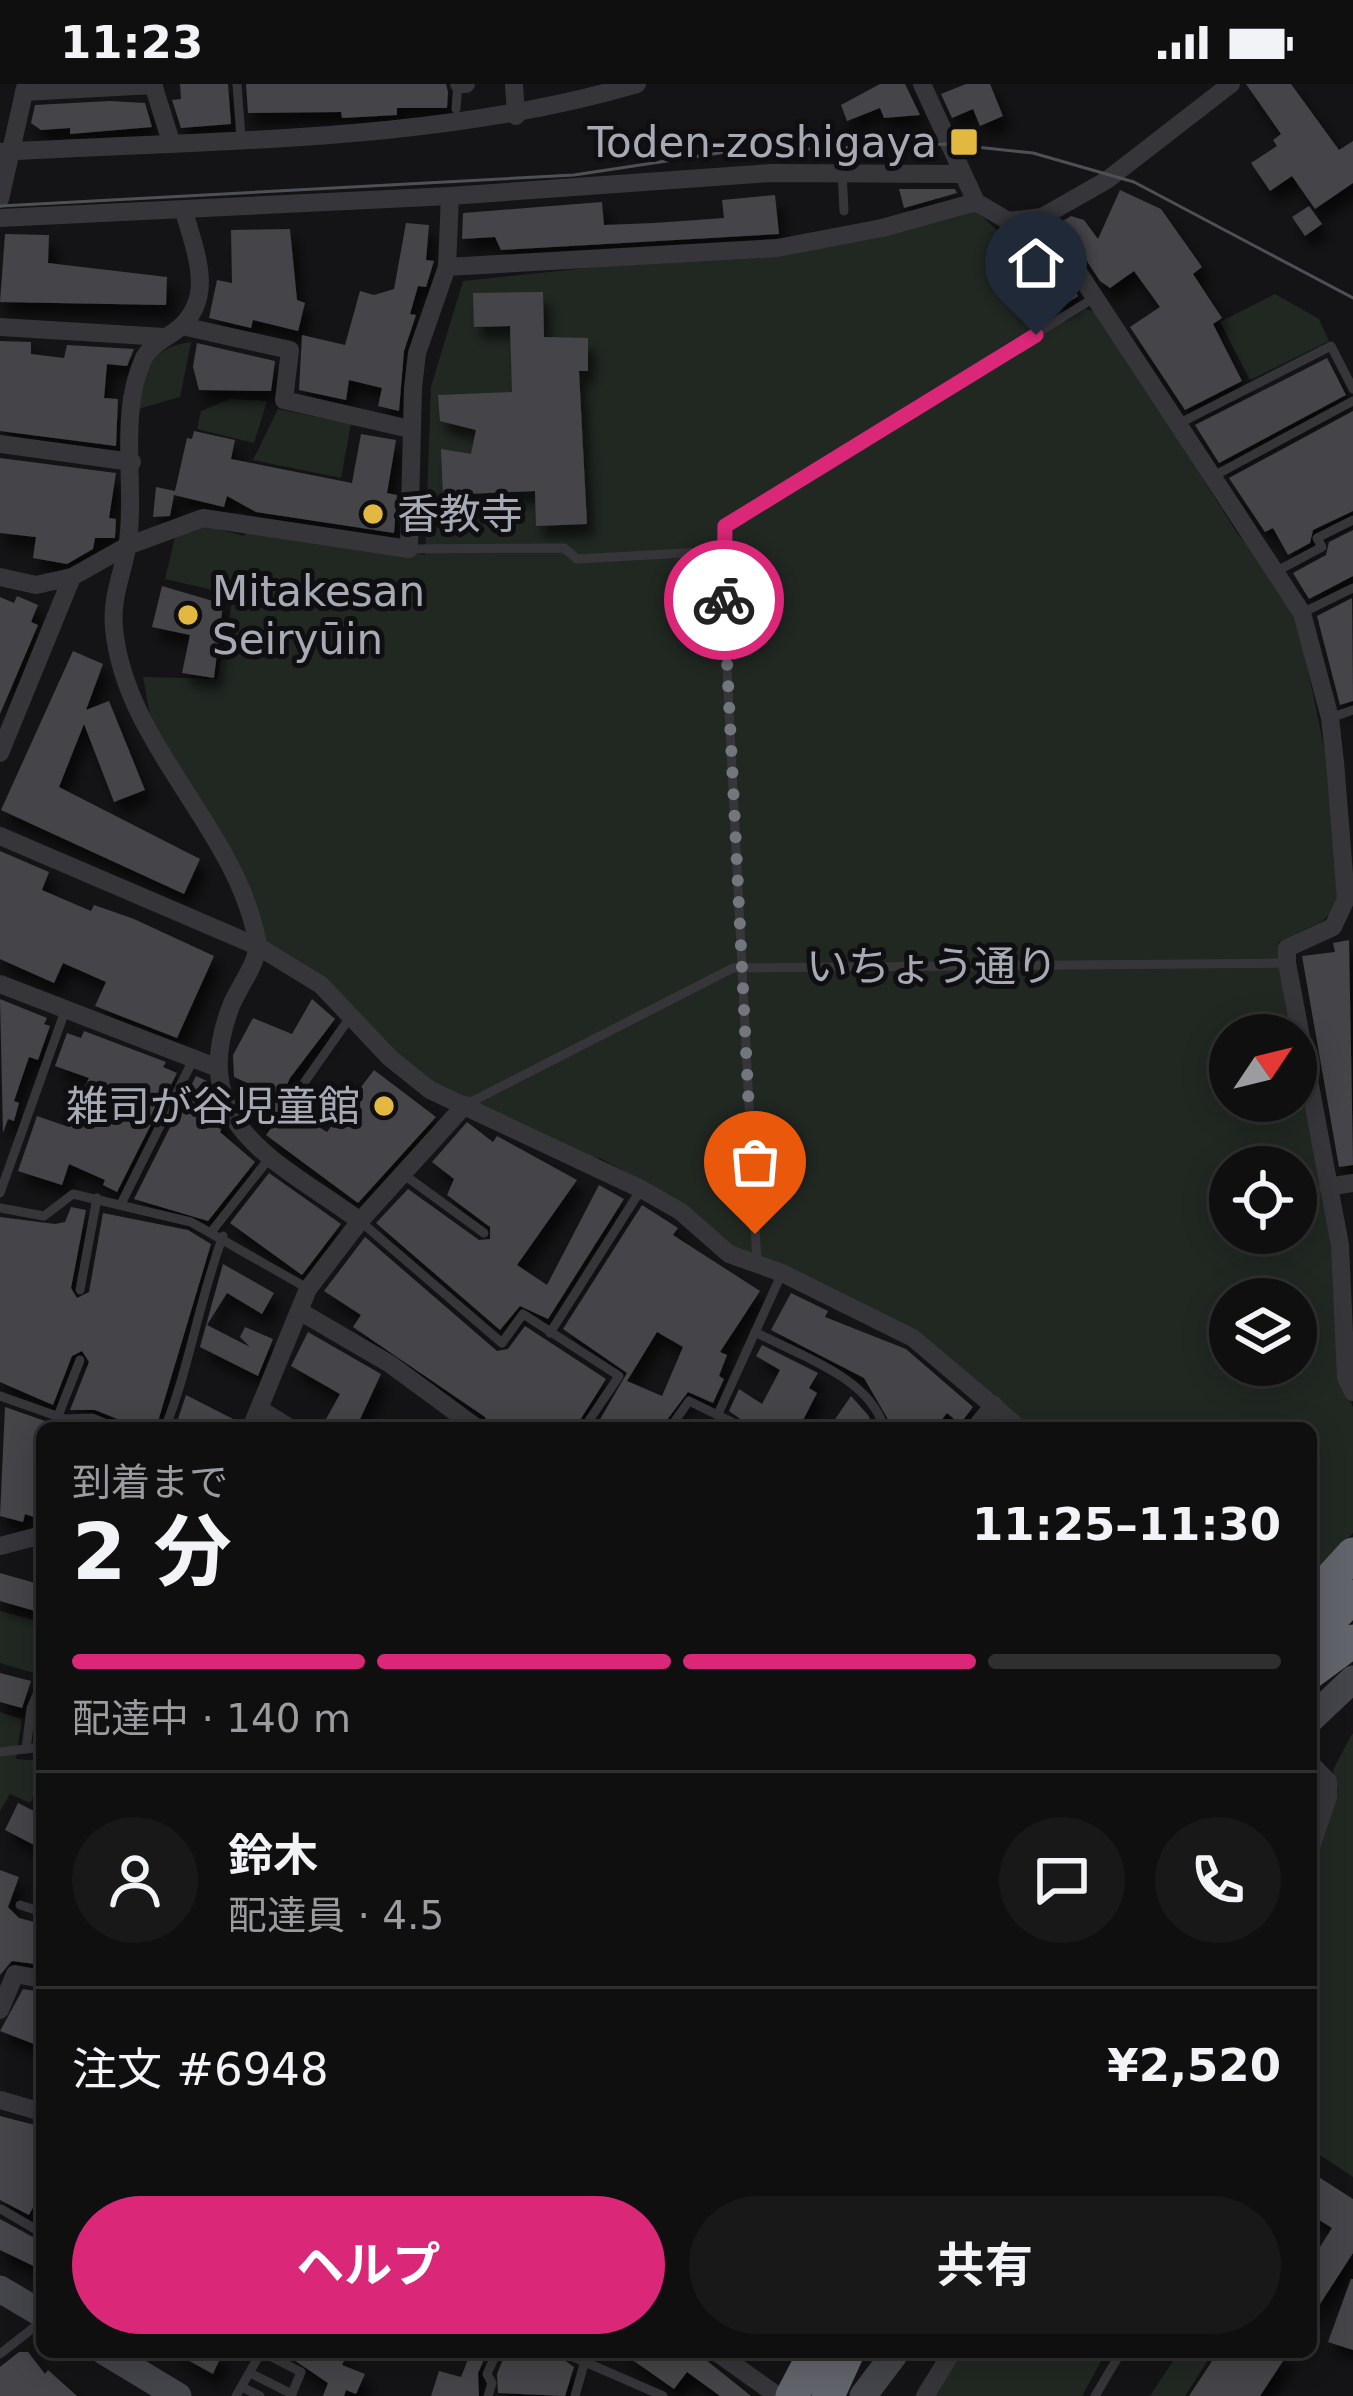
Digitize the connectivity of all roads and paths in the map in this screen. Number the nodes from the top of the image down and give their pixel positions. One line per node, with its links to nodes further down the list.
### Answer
1 (237, 84): 11 (lane)
2 (461, 84): 9 (lane)
3 (514, 84): 10 (street)
4 (637, 84): 10 (street)
5 (1231, 84): 21 (street)
6 (153, 85): 7 (street); 12 (street)
7 (25, 88): 13 (street)
8 (925, 88): 15 (street)
9 (456, 109)
10 (516, 116): 11 (street)
11 (242, 138): 12 (street)
12 (171, 142): 13 (street)
13 (6, 152): 17 (street)
14 (842, 171): 15 (street); 16 (street); 20 (lane)
15 (962, 174): 18 (street)
16 (450, 196): 19 (street); 23 (street)
17 (0, 199)
18 (976, 202): 21 (street); 23 (street)
19 (184, 211): 22 (street); 25 (street)
20 (844, 211)
21 (1042, 217): 24 (street)
22 (0, 218)
23 (447, 267): 33 (street)
24 (1094, 298): 32 (street); 40 (lane)
25 (182, 326): 27 (street); 33 (street)
26 (0, 327): 27 (street)
27 (164, 337): 35 (street)
28 (1353, 361): 29 (lane)
29 (1341, 366): 30 (lane); 32 (lane)
30 (1353, 389)
31 (1353, 401): 36 (lane)
32 (1178, 424): 36 (street)
33 (410, 429): 39 (street)
34 (0, 444): 35 (street)
35 (132, 462): 38 (street)
36 (1210, 478): 41 (street)
37 (1353, 520): 41 (lane)
38 (128, 546): 39 (street); 43 (street); 55 (street)
39 (409, 549): 40 (lane)
40 (721, 551): 57 (lane)
41 (1277, 571): 45 (street)
42 (0, 577): 43 (street)
43 (72, 577): 47 (street)
44 (1353, 588): 45 (lane)
45 (1302, 613): 49 (street)
46 (0, 695): 47 (street)
47 (21, 705): 50 (street)
48 (1353, 710): 49 (lane)
49 (1330, 718): 51 (street)
50 (0, 753)
51 (1344, 759): 53 (street)
52 (0, 836): 55 (street)
53 (1349, 880): 54 (street)
54 (1343, 926): 56 (street)
55 (259, 947): 60 (street); 62 (street)
56 (1287, 963): 57 (lane, いちょう通り); 68 (street)
57 (740, 968): 64 (lane, いちょう通り); 78 (lane)
58 (0, 984): 59 (street)
59 (64, 1011): 61 (street); 70 (lane)
60 (353, 1013): 63 (lane); 64 (street)
61 (192, 1062): 62 (street); 72 (lane)
62 (218, 1068): 65 (street)
63 (292, 1100)
64 (465, 1105): 66 (street); 69 (street)
65 (272, 1156): 74 (street); 76 (lane)
66 (403, 1174): 74 (street); 75 (lane)
67 (1353, 1183): 68 (street)
68 (1328, 1187): 77 (street)
69 (641, 1189): 78 (street); 85 (lane)
70 (0, 1193)
71 (97, 1198): 72 (lane); 73 (lane); 80 (lane)
72 (121, 1204): 76 (lane)
73 (0, 1208)
74 (360, 1220): 81 (street); 85 (lane)
75 (484, 1233)
76 (217, 1234): 81 (lane); 94 (lane)
77 (1347, 1257): 82 (street)
78 (757, 1265): 79 (street)
79 (782, 1273): 84 (lane); 89 (street)
80 (80, 1289)
81 (308, 1289): 83 (street)
82 (1348, 1308): 87 (street)
83 (302, 1312): 92 (street); 95 (street)
84 (755, 1332): 90 (lane); 99 (lane)
85 (550, 1333): 96 (lane)
86 (80, 1360): 91 (lane)
87 (1353, 1391)
88 (0, 1396): 91 (lane)
89 (994, 1405): 100 (street); 101 (street)
90 (718, 1414): 97 (lane); 98 (lane)
91 (58, 1416): 93 (lane)
92 (256, 1419)
93 (102, 1422)
94 (167, 1422)
95 (469, 1422)
96 (588, 1422)
97 (674, 1422)
98 (733, 1422)
99 (882, 1422)
100 (980, 1422)
101 (1012, 1422)
102 (36, 1537): 103 (street)
103 (0, 1546)
104 (1353, 1554): 106 (highway)
105 (1353, 1574): 108 (main road)
106 (1317, 1593)
107 (1353, 1595): 110 (highway)
108 (1317, 1613)
109 (1353, 1629): 112 (main road)
110 (1317, 1634)
111 (1353, 1642): 113 (highway)
112 (1317, 1665)
113 (1317, 1667)
114 (1353, 1679): 116 (main road)
115 (36, 1697): 118 (lane)
116 (1317, 1710)
117 (36, 1748): 118 (lane)
118 (26, 1749): 119 (lane)
119 (0, 1752)
120 (1317, 1769): 121 (street)
121 (1317, 1829)
122 (20, 1905): 123 (lane)
123 (36, 1910)
124 (8, 1971): 125 (street)
125 (0, 2010)
126 (0, 2100): 127 (street)
127 (36, 2110)
128 (1, 2210): 129 (lane)
129 (36, 2230)
130 (0, 2289): 131 (main road)
131 (36, 2314)
132 (36, 2323): 133 (lane)
133 (0, 2354)
134 (115, 2358): 151 (main road)
135 (258, 2358): 148 (lane)
136 (274, 2358): 150 (lane)
137 (494, 2358): 153 (lane)
138 (573, 2358): 147 (lane)
139 (724, 2358): 156 (street)
140 (812, 2358): 157 (highway)
141 (825, 2358): 158 (main road)
142 (845, 2358): 159 (highway)
143 (890, 2358): 160 (main road)
144 (892, 2358): 161 (main road)
145 (948, 2358): 162 (street)
146 (1117, 2358): 163 (lane)
147 (584, 2364): 154 (lane); 155 (lane)
148 (251, 2370): 149 (lane); 150 (lane)
149 (239, 2392): 152 (lane)
150 (292, 2393)
151 (178, 2396)
152 (260, 2396)
153 (488, 2396)
154 (575, 2396)
155 (663, 2396)
156 (778, 2396)
157 (792, 2396)
158 (805, 2396)
159 (828, 2396)
160 (863, 2396)
161 (877, 2396)
162 (925, 2396)
163 (1095, 2396)

